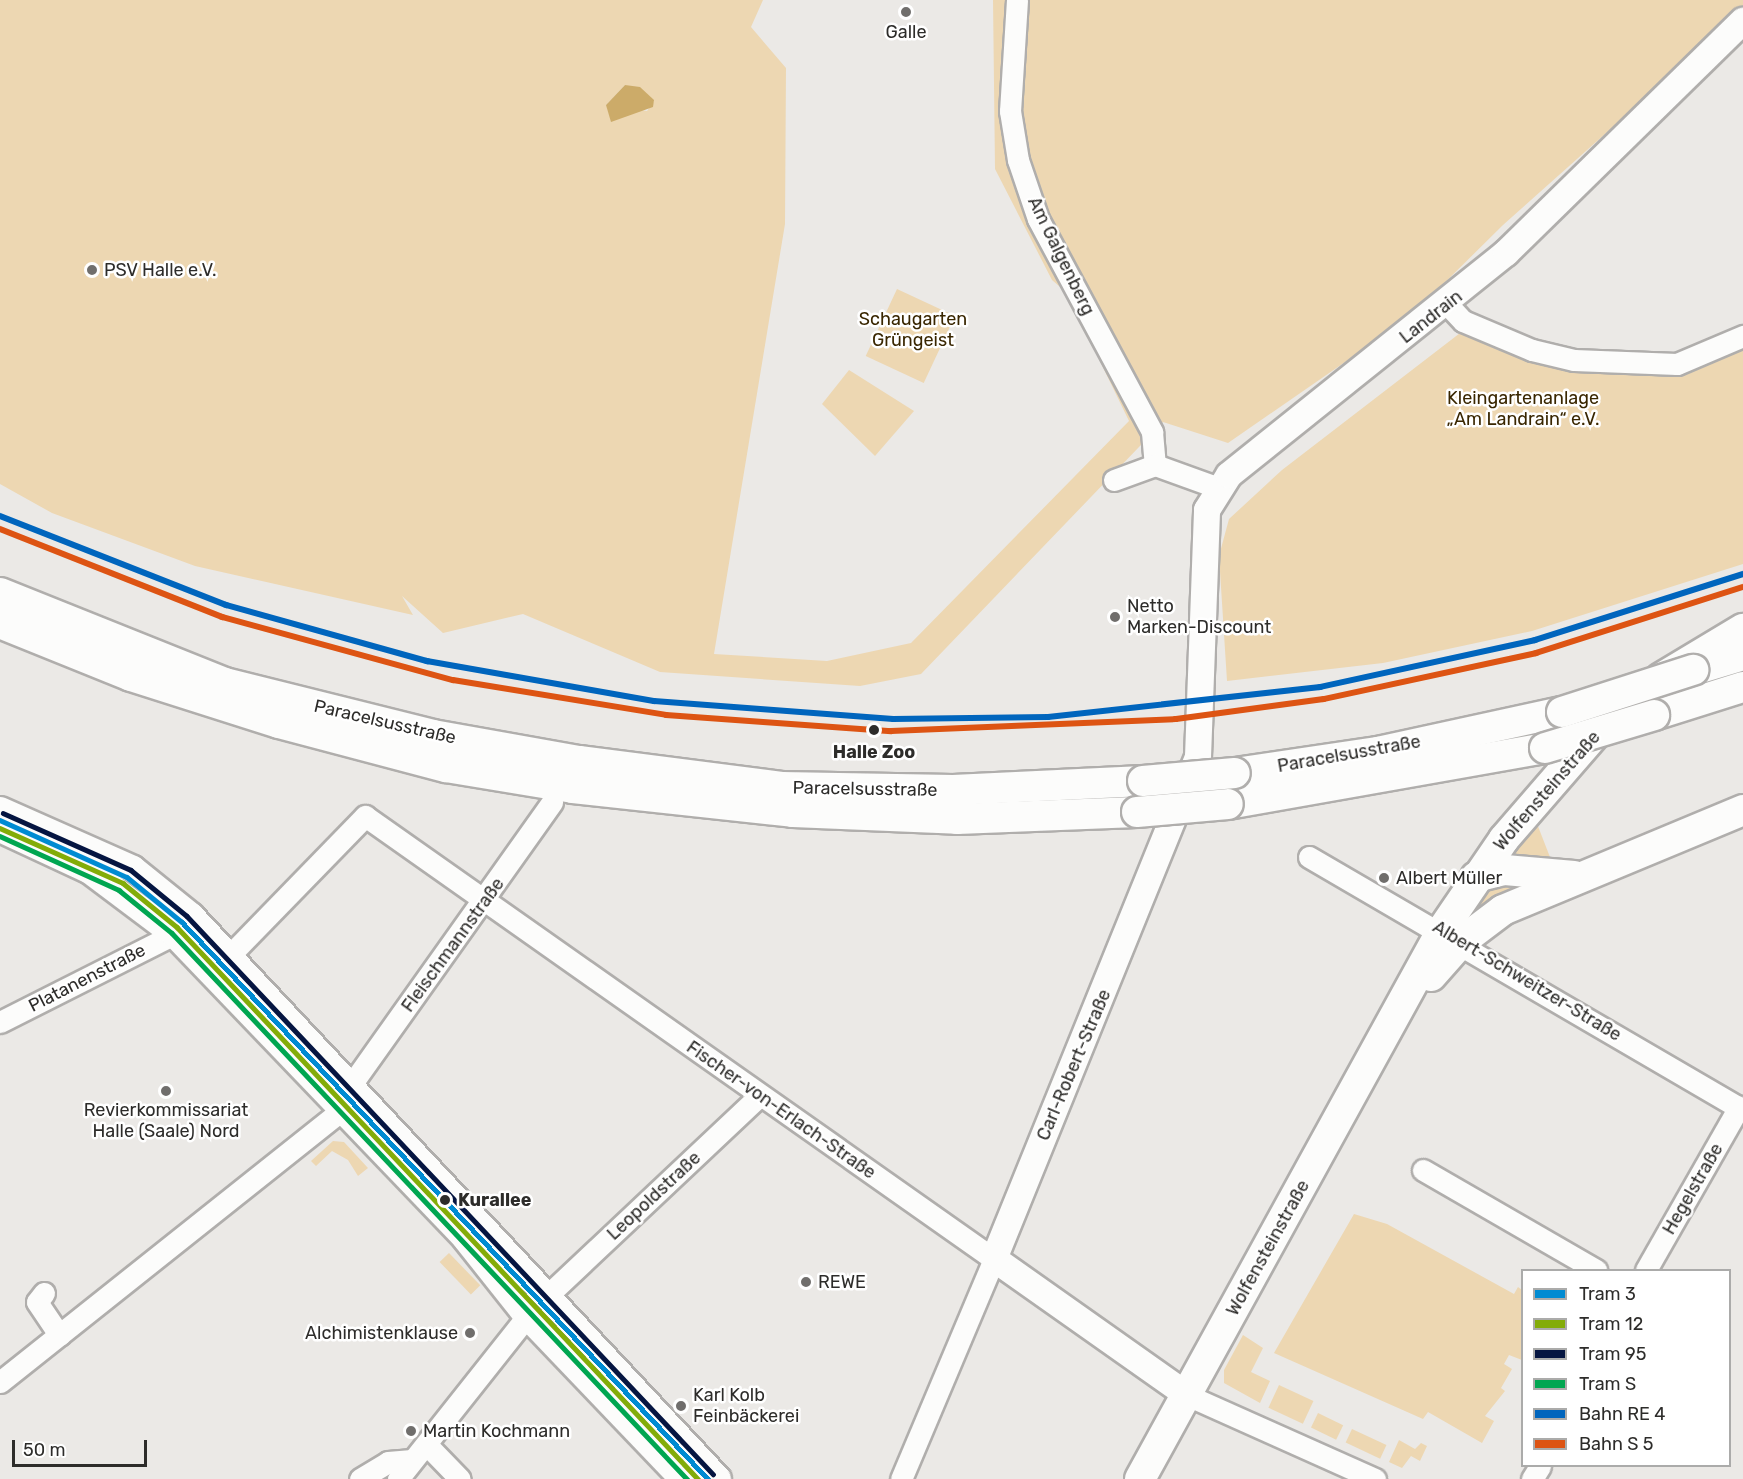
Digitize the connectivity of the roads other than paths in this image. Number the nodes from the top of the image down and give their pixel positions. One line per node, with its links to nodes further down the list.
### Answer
1 (1017, 0): 5 (street, Am Galgenberg)
2 (1743, 21): 3 (street, Landrain)
3 (1448, 304): 4 (street); 7 (street, Landrain)
4 (1743, 336)
5 (1155, 465): 6 (street); 7 (street)
6 (1114, 480)
7 (1219, 488): 11 (street, Landrain)
8 (0, 593): 14 (main road, Paracelsusstraße)
9 (0, 623): 14 (main road, Paracelsusstraße)
10 (1743, 629): 20 (main road, Wolfensteinstraße)
11 (1205, 642): 30 (street, Carl-Robert-Straße)
12 (1743, 655): 14 (main road, Paracelsusstraße, bridge)
13 (1743, 687): 14 (main road, Paracelsusstraße, bridge)
14 (559, 778): 21 (street, Fleischmannstraße)
15 (0, 810): 24 (street)
16 (1743, 810): 19 (main road, Wolfensteinstraße)
17 (0, 829): 22 (street)
18 (1309, 857): 23 (street, Albert-Schweitzer-Straße)
19 (1574, 876): 20 (main road, Wolfensteinstraße); 23 (main road, Wolfensteinstraße)
20 (1476, 877): 23 (main road, Wolfensteinstraße)
21 (486, 902): 24 (street, Fischer-von-Erlach-Straße); 26 (street, Fischer-von-Erlach-Straße); 27 (street, Fleischmannstraße)
22 (174, 934): 25 (street, Platanenstraße); 27 (street)
23 (1452, 936): 28 (street, Albert-Schweitzer-Straße); 38 (main road, Wolfensteinstraße)
24 (230, 955): 27 (street)
25 (0, 1022)
26 (759, 1096): 30 (street, Fischer-von-Erlach-Straße); 34 (street, Leopoldstraße)
27 (347, 1097): 34 (street); 35 (street); 36 (street)
28 (1741, 1109): 32 (street, Hegelstraße)
29 (1423, 1170): 31 (street)
30 (994, 1259): 38 (street, Fischer-von-Erlach-Straße); 46 (street, Carl-Robert-Straße)
31 (1594, 1269)
32 (1647, 1269)
33 (44, 1293): 36 (street)
34 (548, 1294): 45 (street)
35 (527, 1316): 39 (street); 44 (street)
36 (59, 1335): 37 (street)
37 (0, 1382)
38 (1187, 1395): 47 (main road, Wolfensteinstraße); 48 (street, Fischer-von-Erlach-Straße)
39 (428, 1445): 40 (street); 43 (street)
40 (409, 1460): 41 (street); 42 (street)
41 (360, 1479)
42 (398, 1479)
43 (460, 1479)
44 (682, 1479)
45 (718, 1479)
46 (901, 1479)
47 (1140, 1479)
48 (1376, 1479)

